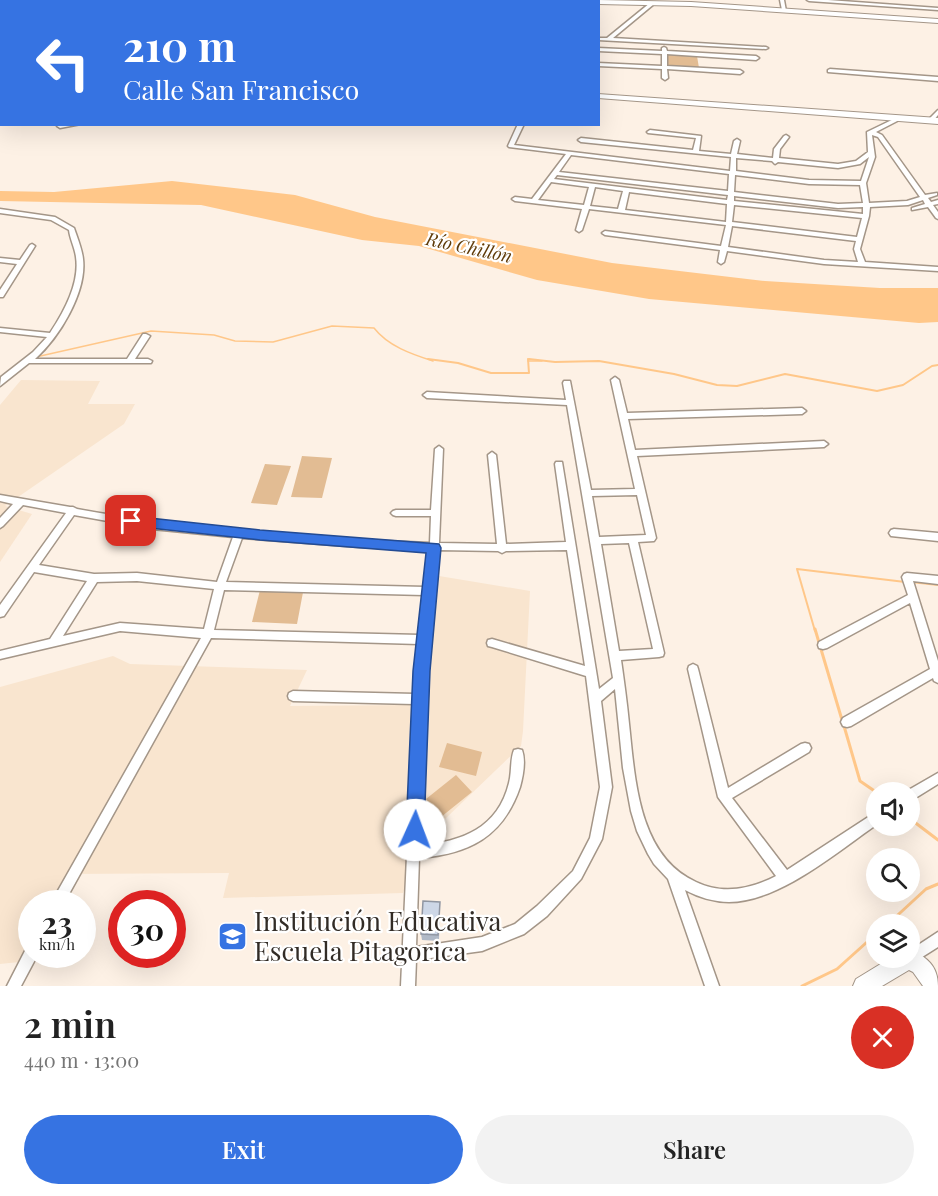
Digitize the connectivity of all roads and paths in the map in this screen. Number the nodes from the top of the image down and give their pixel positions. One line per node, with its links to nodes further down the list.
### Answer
1 (782, 0): 8 (street)
2 (809, 0): 6 (street)
3 (925, 0): 6 (street)
4 (600, 2): 5 (street)
5 (652, 4): 8 (street); 11 (street)
6 (919, 8): 7 (street)
7 (938, 9)
8 (784, 10): 9 (street)
9 (938, 21)
10 (600, 39): 11 (street)
11 (609, 39): 12 (street)
12 (664, 42): 13 (street); 15 (street)
13 (766, 48)
14 (600, 49): 15 (street)
15 (664, 53): 16 (street); 18 (street)
16 (756, 58)
17 (600, 64): 18 (street)
18 (665, 67): 20 (street); 21 (street)
19 (830, 71): 22 (street)
20 (740, 72)
21 (665, 78)
22 (938, 79)
23 (600, 96): 25 (street)
24 (938, 112): 26 (street)
25 (900, 118): 26 (street); 29 (street)
26 (935, 121)
27 (520, 126): 34 (street)
28 (650, 132): 33 (street)
29 (871, 132): 35 (street); 52 (street)
30 (786, 137): 39 (street)
31 (581, 140): 33 (street)
32 (737, 141): 36 (street)
33 (696, 152): 36 (street)
34 (570, 153): 37 (street); 41 (street)
35 (871, 153): 39 (street); 46 (street)
36 (734, 157): 39 (street); 42 (street)
37 (611, 159): 38 (street); 43 (street)
38 (642, 162): 40 (street); 45 (street)
39 (775, 162)
40 (675, 166): 42 (street); 48 (street)
41 (555, 173): 43 (street); 44 (street)
42 (732, 173): 46 (street); 50 (street)
43 (605, 179): 45 (street)
44 (550, 180): 47 (street); 54 (street)
45 (637, 182): 48 (street)
46 (863, 183): 58 (street)
47 (593, 185): 49 (street); 59 (street)
48 (671, 186): 50 (street)
49 (626, 190): 56 (street); 62 (street)
50 (731, 194): 56 (street); 58 (street)
51 (935, 194): 52 (street)
52 (924, 198): 57 (street); 58 (street)
53 (515, 199): 54 (street)
54 (534, 201): 59 (street)
55 (938, 202): 57 (street)
56 (730, 203): 63 (street); 65 (street)
57 (929, 205): 60 (street); 64 (street)
58 (867, 206): 63 (street)
59 (586, 207): 62 (street); 66 (street)
60 (914, 209)
61 (0, 211): 78 (street)
62 (621, 212): 65 (street)
63 (866, 216): 68 (street)
64 (938, 217)
65 (729, 225): 68 (street); 70 (street)
66 (579, 230)
67 (605, 233): 70 (street)
68 (859, 239): 74 (street)
69 (32, 246): 72 (street)
70 (724, 249): 73 (street); 74 (street)
71 (0, 260): 72 (street)
72 (21, 262): 76 (street)
73 (721, 262)
74 (863, 265): 75 (street)
75 (938, 268)
76 (0, 295)
77 (0, 330): 78 (street)
78 (51, 335): 82 (street)
79 (146, 336): 80 (street)
80 (129, 361): 81 (street); 82 (street)
81 (148, 361)
82 (26, 362): 84 (street)
83 (0, 368): 84 (street)
84 (15, 369): 87 (street)
85 (615, 380): 91 (street)
86 (567, 382): 89 (street)
87 (0, 383)
88 (427, 395): 89 (street)
89 (571, 403): 98 (street)
90 (802, 411): 91 (street)
91 (623, 416): 94 (street)
92 (824, 444): 94 (street)
93 (440, 449): 103 (street)
94 (631, 453): 97 (street)
95 (492, 455): 112 (street)
96 (559, 464): 110 (street)
97 (640, 492): 98 (street); 108 (street)
98 (586, 493): 109 (street)
99 (0, 498): 100 (street)
100 (21, 501): 101 (street); 104 (street)
101 (73, 510): 105 (street); 113 (street)
102 (396, 513): 103 (street)
103 (436, 513): 111 (street)
104 (0, 524)
105 (239, 533): 111 (street); 116 (street)
106 (894, 533): 107 (street)
107 (938, 537)
108 (633, 539): 109 (street); 126 (street)
109 (594, 541): 126 (street)
110 (569, 546): 112 (street); 128 (street)
111 (434, 548): 112 (street); 117 (street)
112 (502, 549)
113 (33, 568): 114 (street); 119 (street)
114 (94, 578): 116 (street); 122 (street)
115 (938, 580): 118 (street)
116 (220, 586): 117 (street); 120 (street)
117 (429, 591): 121 (street)
118 (913, 597): 124 (street); 129 (street)
119 (0, 614)
120 (208, 634): 121 (street); 122 (street); 144 (street)
121 (425, 640): 132 (street)
122 (53, 643): 125 (street)
123 (492, 643): 128 (street)
124 (823, 645)
125 (0, 655)
126 (614, 656): 130 (street)
127 (693, 669): 139 (street)
128 (591, 673): 133 (street)
129 (937, 675): 134 (street)
130 (618, 680): 133 (street); 142 (street)
131 (293, 696): 132 (street)
132 (420, 699): 141 (street)
133 (595, 699): 147 (street)
134 (847, 722)
135 (805, 748): 139 (street)
136 (518, 754): 141 (street)
137 (938, 777): 138 (street)
138 (920, 789)
139 (724, 797): 143 (street)
140 (866, 825): 143 (street)
141 (414, 852): 147 (street)
142 (673, 875): 143 (street); 153 (street)
143 (785, 878)
144 (64, 890)
145 (938, 939): 146 (street)
146 (920, 951)
147 (410, 954): 152 (street)
148 (920, 965): 155 (street)
149 (24, 968): 151 (street)
150 (893, 968): 154 (street)
151 (14, 986)
152 (408, 986)
153 (712, 986)
154 (863, 986)
155 (935, 986)

